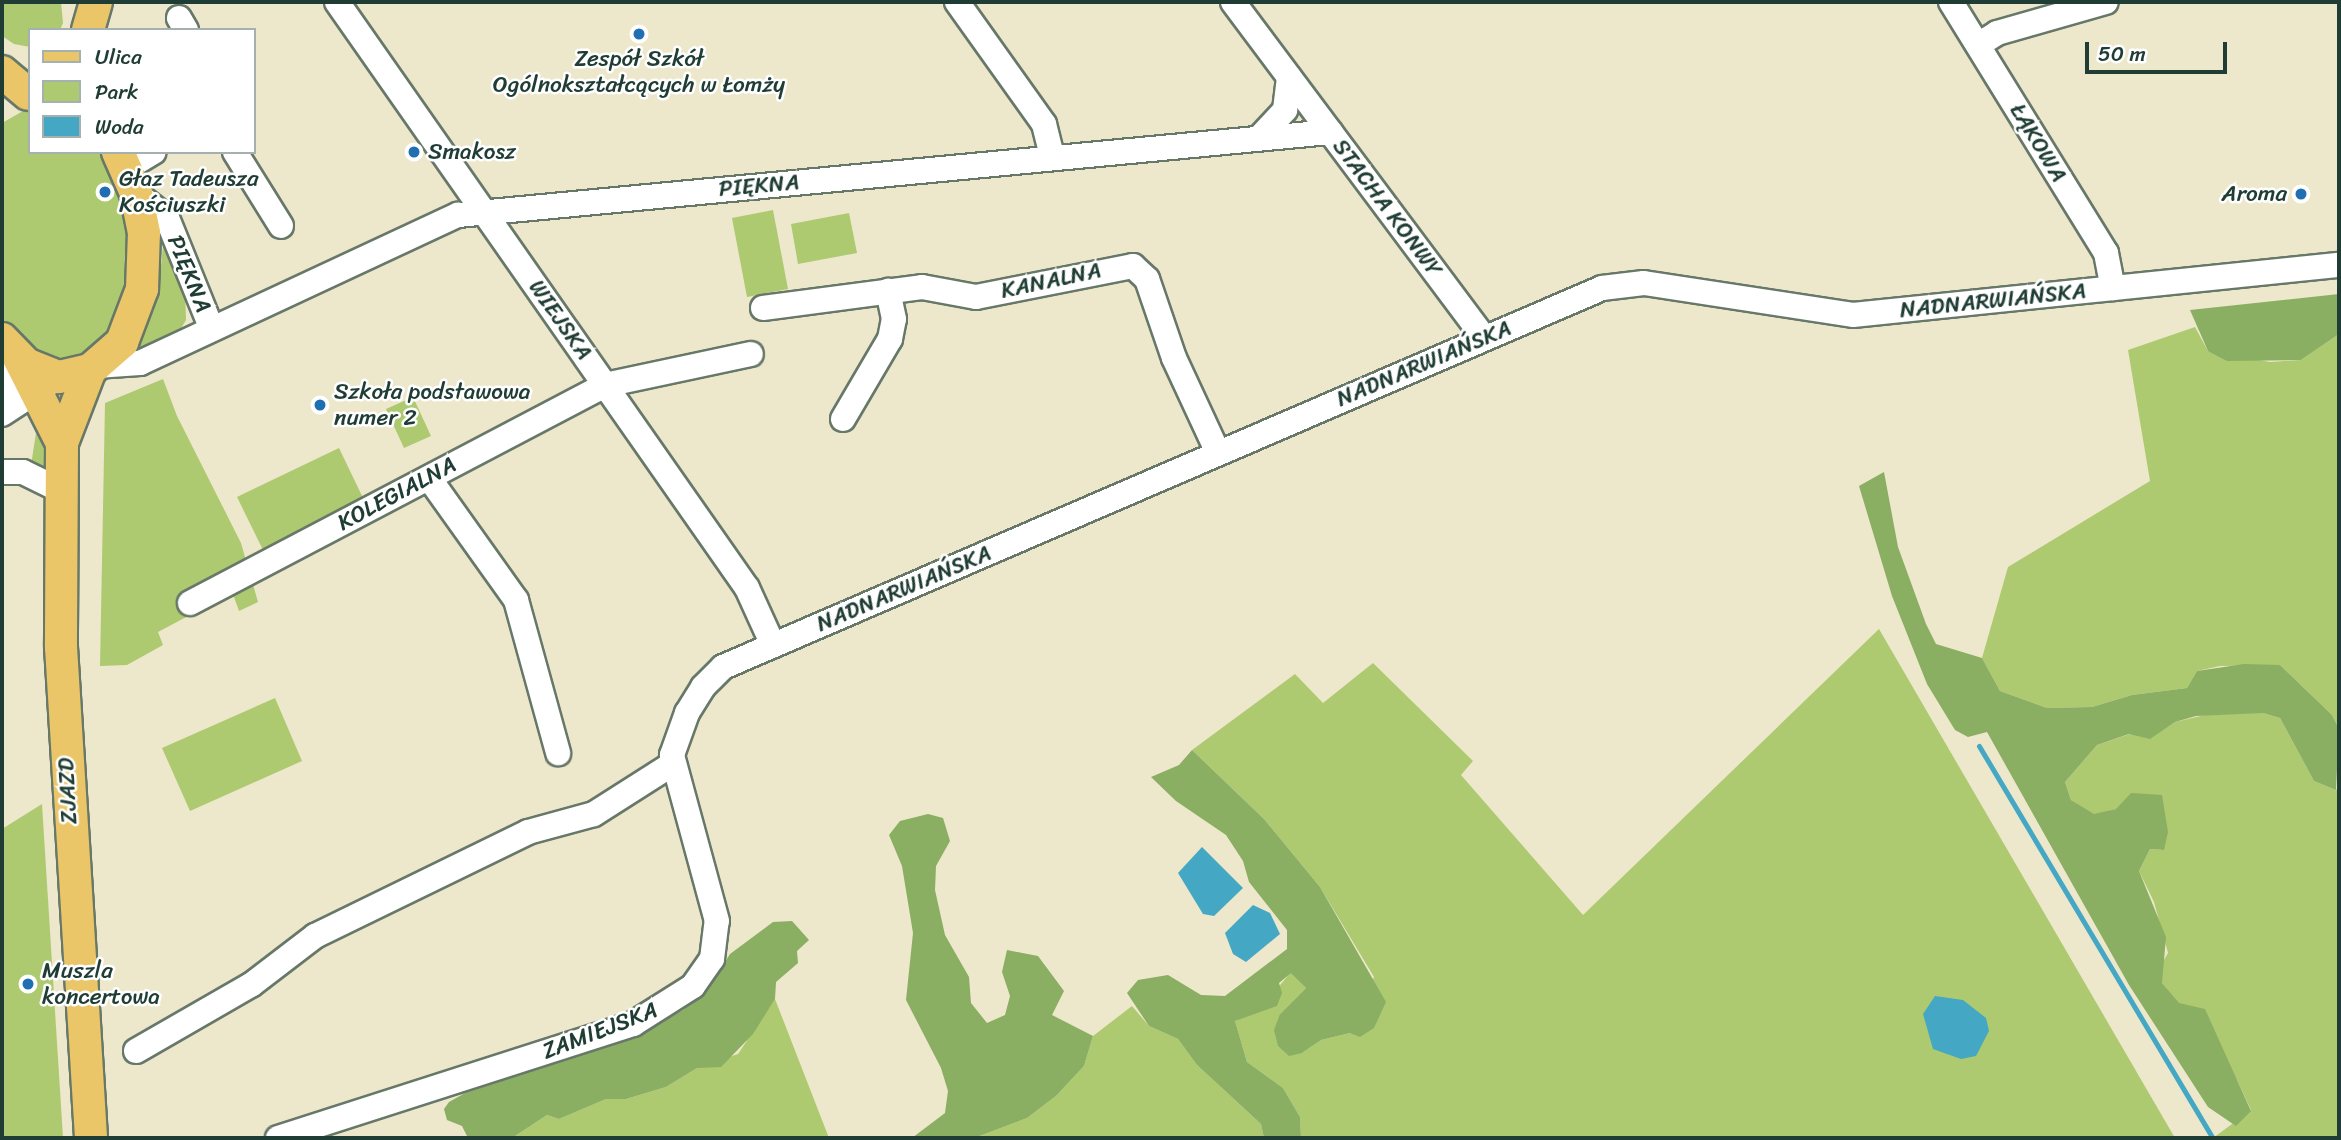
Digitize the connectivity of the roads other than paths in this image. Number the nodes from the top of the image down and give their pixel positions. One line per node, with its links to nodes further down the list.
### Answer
1 (96, 2): 7 (main road)
2 (337, 2): 18 (street, WIEJSKA)
3 (957, 2): 16 (street)
4 (1233, 2): 10 (street, STACHA KONWY)
5 (1951, 2): 8 (street, ŁĄKOWA)
6 (2106, 2): 8 (street)
7 (89, 28)
8 (1978, 44): 21 (street, ŁĄKOWA)
9 (2, 72): 11 (main road)
10 (1289, 77): 12 (street, STACHA KONWY); 13 (street)
11 (20, 98)
12 (1330, 132): 13 (street, PIĘKNA); 25 (street, STACHA KONWY)
13 (1260, 137): 16 (street, PIĘKNA)
14 (151, 154): 17 (street)
15 (235, 154): 19 (street)
16 (1052, 157): 18 (street, PIĘKNA)
17 (127, 171): 24 (street, PIĘKNA); 28 (main road)
18 (484, 211): 24 (street, PIĘKNA); 30 (street, WIEJSKA)
19 (281, 226)
20 (2339, 265): 21 (street, NADNARWIAŃSKA)
21 (2113, 288): 25 (street, NADNARWIAŃSKA)
22 (888, 291): 23 (street, KANALNA); 33 (street); 35 (street, KANALNA)
23 (763, 308)
24 (211, 327): 28 (street, PIĘKNA)
25 (1484, 338): 35 (street, NADNARWIAŃSKA)
26 (10, 350): 29 (main road, ZJAZD); 31 (street)
27 (751, 354): 30 (street)
28 (93, 368): 29 (main road); 34 (main road, ZJAZD)
29 (47, 384): 32 (street); 34 (main road, ZJAZD)
30 (605, 385): 37 (street, KOLEGIALNA); 40 (street, WIEJSKA)
31 (2, 407)
32 (2, 414)
33 (843, 419)
34 (62, 443): 38 (main road, ZJAZD)
35 (1218, 453): 40 (street, NADNARWIAŃSKA)
36 (2, 472): 38 (street)
37 (429, 478): 39 (street, KOLEGIALNA); 41 (street)
38 (62, 491): 44 (main road, ZJAZD)
39 (190, 604)
40 (773, 645): 42 (street, ZAMIEJSKA)
41 (558, 753)
42 (671, 765): 43 (street); 45 (street, ZAMIEJSKA)
43 (136, 1051)
44 (91, 1138)
45 (278, 1138)

